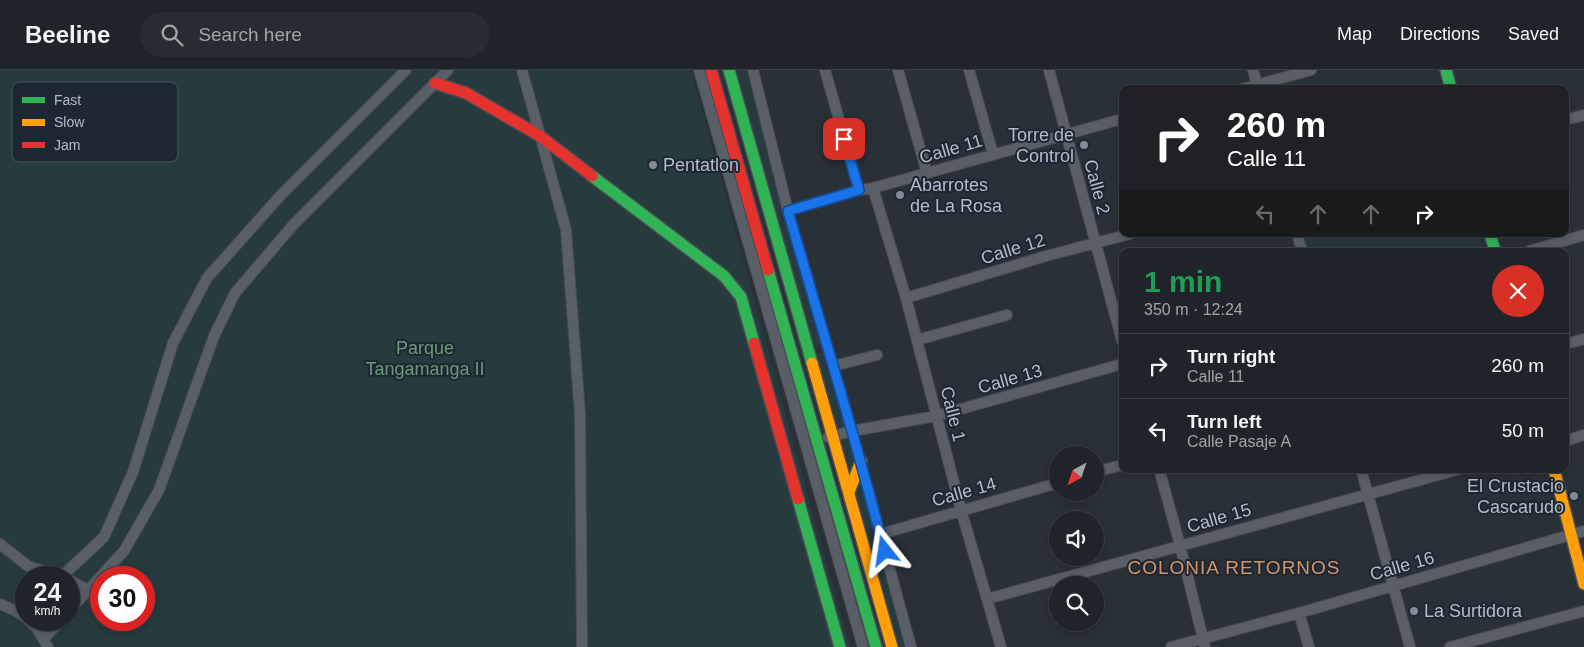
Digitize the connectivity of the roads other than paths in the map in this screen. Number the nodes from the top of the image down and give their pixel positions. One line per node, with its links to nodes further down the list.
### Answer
1 (406, 70): 68 (street)
2 (448, 70): 15 (street)
3 (522, 70): 23 (street)
4 (699, 70): 42 (street)
5 (711, 70): 42 (main road)
6 (729, 70): 40 (main road)
7 (753, 70): 28 (street)
8 (825, 70): 27 (street)
9 (898, 70): 25 (street)
10 (969, 70): 24 (street)
11 (1049, 70): 22 (street, Calle 2)
12 (1253, 70): 16 (street)
13 (1311, 70): 17 (street)
14 (1446, 70): 18 (main road)
15 (435, 83): 23 (main road); 72 (street)
16 (1257, 85)
17 (1263, 85)
18 (1450, 85)
19 (1584, 115): 20 (street)
20 (1569, 119)
21 (1119, 120): 22 (street, Calle 11)
22 (1066, 134): 24 (street, Calle 11); 31 (street, Calle 2)
23 (540, 136): 86 (street); 87 (main road)
24 (993, 154): 25 (street, Calle 11)
25 (926, 173): 26 (street, Calle 11)
26 (873, 188): 27 (street, Calle 11); 33 (street, Calle 1)
27 (859, 190): 28 (street, Calle 11)
28 (788, 211): 39 (street)
29 (1584, 235): 32 (street)
30 (1119, 237): 31 (street, Calle 12)
31 (1095, 242): 33 (street, Calle 12); 35 (street, Calle 2)
32 (1539, 248)
33 (906, 298): 37 (street, Calle 1)
34 (1007, 315): 37 (street)
35 (1119, 330)
36 (1584, 339): 38 (street)
37 (918, 340): 45 (street, Calle 1)
38 (1569, 343)
39 (827, 348): 40 (street); 44 (street)
40 (809, 353): 42 (street); 48 (main road)
41 (877, 355): 44 (street)
42 (788, 359): 49 (main road); 88 (street)
43 (1119, 365): 45 (street, Calle 13)
44 (833, 366): 46 (street)
45 (936, 416): 46 (street, Calle 13); 61 (street, Calle 1)
46 (852, 431): 48 (street, Calle 13); 51 (street)
47 (1584, 435): 50 (street)
48 (833, 436): 49 (street, Calle 13); 59 (main road)
49 (817, 440): 85 (main road)
50 (1569, 440)
51 (861, 460): 59 (main road); 63 (street)
52 (1119, 466): 53 (street)
53 (1104, 470)
54 (1160, 473): 66 (street)
55 (1362, 473): 60 (street)
56 (1445, 473): 60 (street, Calle 15)
57 (1555, 473): 64 (main road)
58 (1049, 485): 61 (street, Calle 14)
59 (849, 492): 84 (main road)
60 (1368, 493): 66 (street, Calle 15); 70 (street)
61 (960, 510): 63 (street, Calle 14); 74 (street, Calle 1)
62 (1584, 531): 64 (street, Calle 16)
63 (881, 534): 81 (street)
64 (1572, 534): 69 (main road); 70 (street, Calle 16)
65 (0, 544): 67 (street)
66 (1180, 545): 74 (street, Calle 15); 83 (street)
67 (28, 566)
68 (76, 566)
69 (1584, 584)
70 (1393, 585): 78 (street, Calle 16); 92 (street)
71 (80, 586): 72 (street)
72 (88, 590): 73 (street)
73 (80, 599)
74 (987, 599): 89 (street, Calle 1)
75 (0, 604): 76 (street)
76 (14, 610)
77 (1584, 611): 93 (street)
78 (1299, 613): 83 (street, Calle 16); 91 (street)
79 (36, 631): 82 (street)
80 (54, 631): 82 (street)
81 (910, 642): 84 (street)
82 (46, 643)
83 (1203, 643): 90 (street, Calle 16)
84 (891, 644): 85 (street)
85 (873, 646)
86 (582, 647)
87 (840, 647)
88 (863, 647)
89 (1001, 647)
90 (1171, 647)
91 (1309, 647)
92 (1410, 647)
93 (1450, 647)

